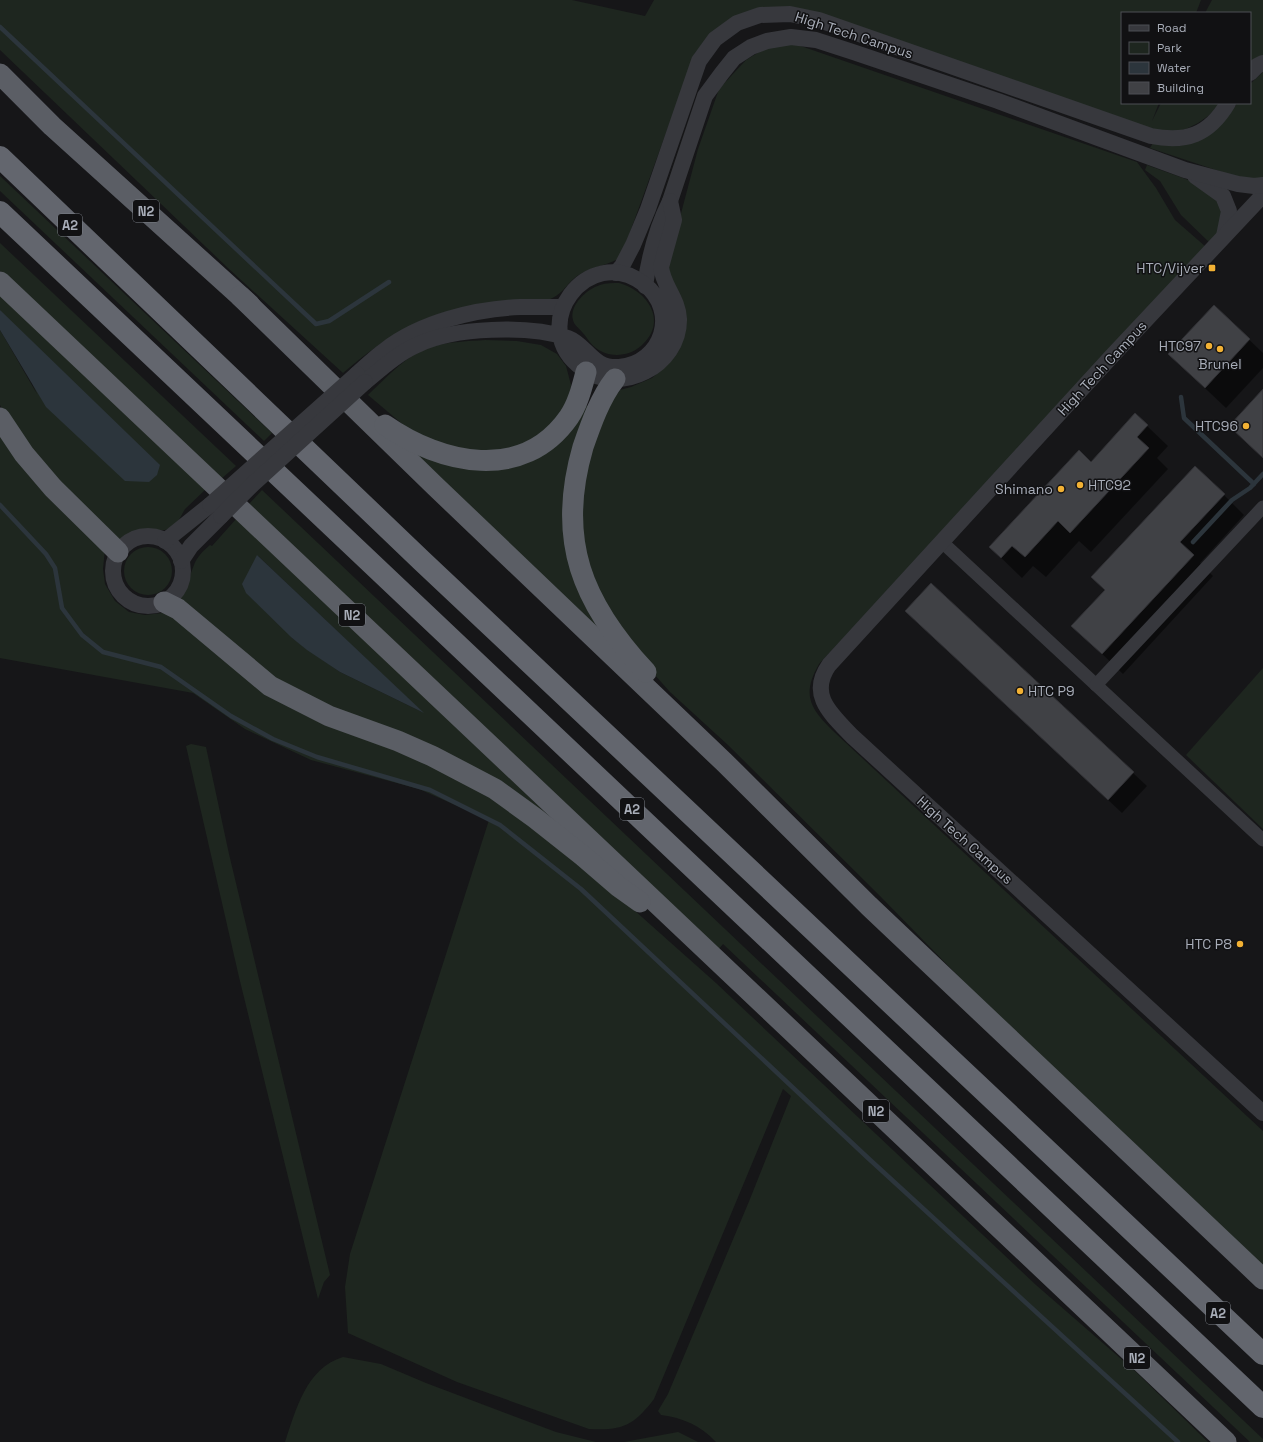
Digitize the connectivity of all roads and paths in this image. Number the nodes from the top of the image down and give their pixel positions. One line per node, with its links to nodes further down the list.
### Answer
1 (1263, 63): 2 (street)
2 (1251, 72)
3 (0, 74): 15 (highway, N2)
4 (1227, 104): 12 (street, High Tech Campus)
5 (0, 158): 35 (highway, A2)
6 (1185, 170): 7 (street, High Tech Campus); 9 (street, High Tech Campus); 11 (street)
7 (1263, 185)
8 (1263, 195): 11 (street, High Tech Campus)
9 (670, 202): 14 (street, High Tech Campus); 19 (street, High Tech Campus)
10 (0, 212): 36 (highway, A2)
11 (1224, 236): 25 (street, High Tech Campus)
12 (616, 273): 14 (street); 16 (street)
13 (0, 282): 32 (highway, N2)
14 (646, 286): 19 (street)
15 (240, 296): 18 (highway, N2); 30 (highway, N2)
16 (562, 307): 17 (street); 20 (street)
17 (560, 336): 18 (street); 19 (street); 20 (street)
18 (586, 372): 19 (street)
19 (619, 373): 30 (highway, N2)
20 (361, 378): 23 (street, bridge)
21 (0, 418): 26 (highway)
22 (1263, 507): 29 (street)
23 (215, 511): 24 (street); 27 (street)
24 (165, 541): 26 (street); 27 (street)
25 (942, 542): 29 (street); 33 (street, High Tech Campus)
26 (118, 552): 28 (street)
27 (181, 562): 28 (street)
28 (164, 602): 32 (highway, N2)
29 (1096, 685): 31 (street)
30 (724, 762): 34 (highway, N2)
31 (1263, 840)
32 (705, 948): 37 (highway, N2)
33 (1263, 1113)
34 (1263, 1280)
35 (1263, 1354)
36 (1263, 1407)
37 (1226, 1442)

